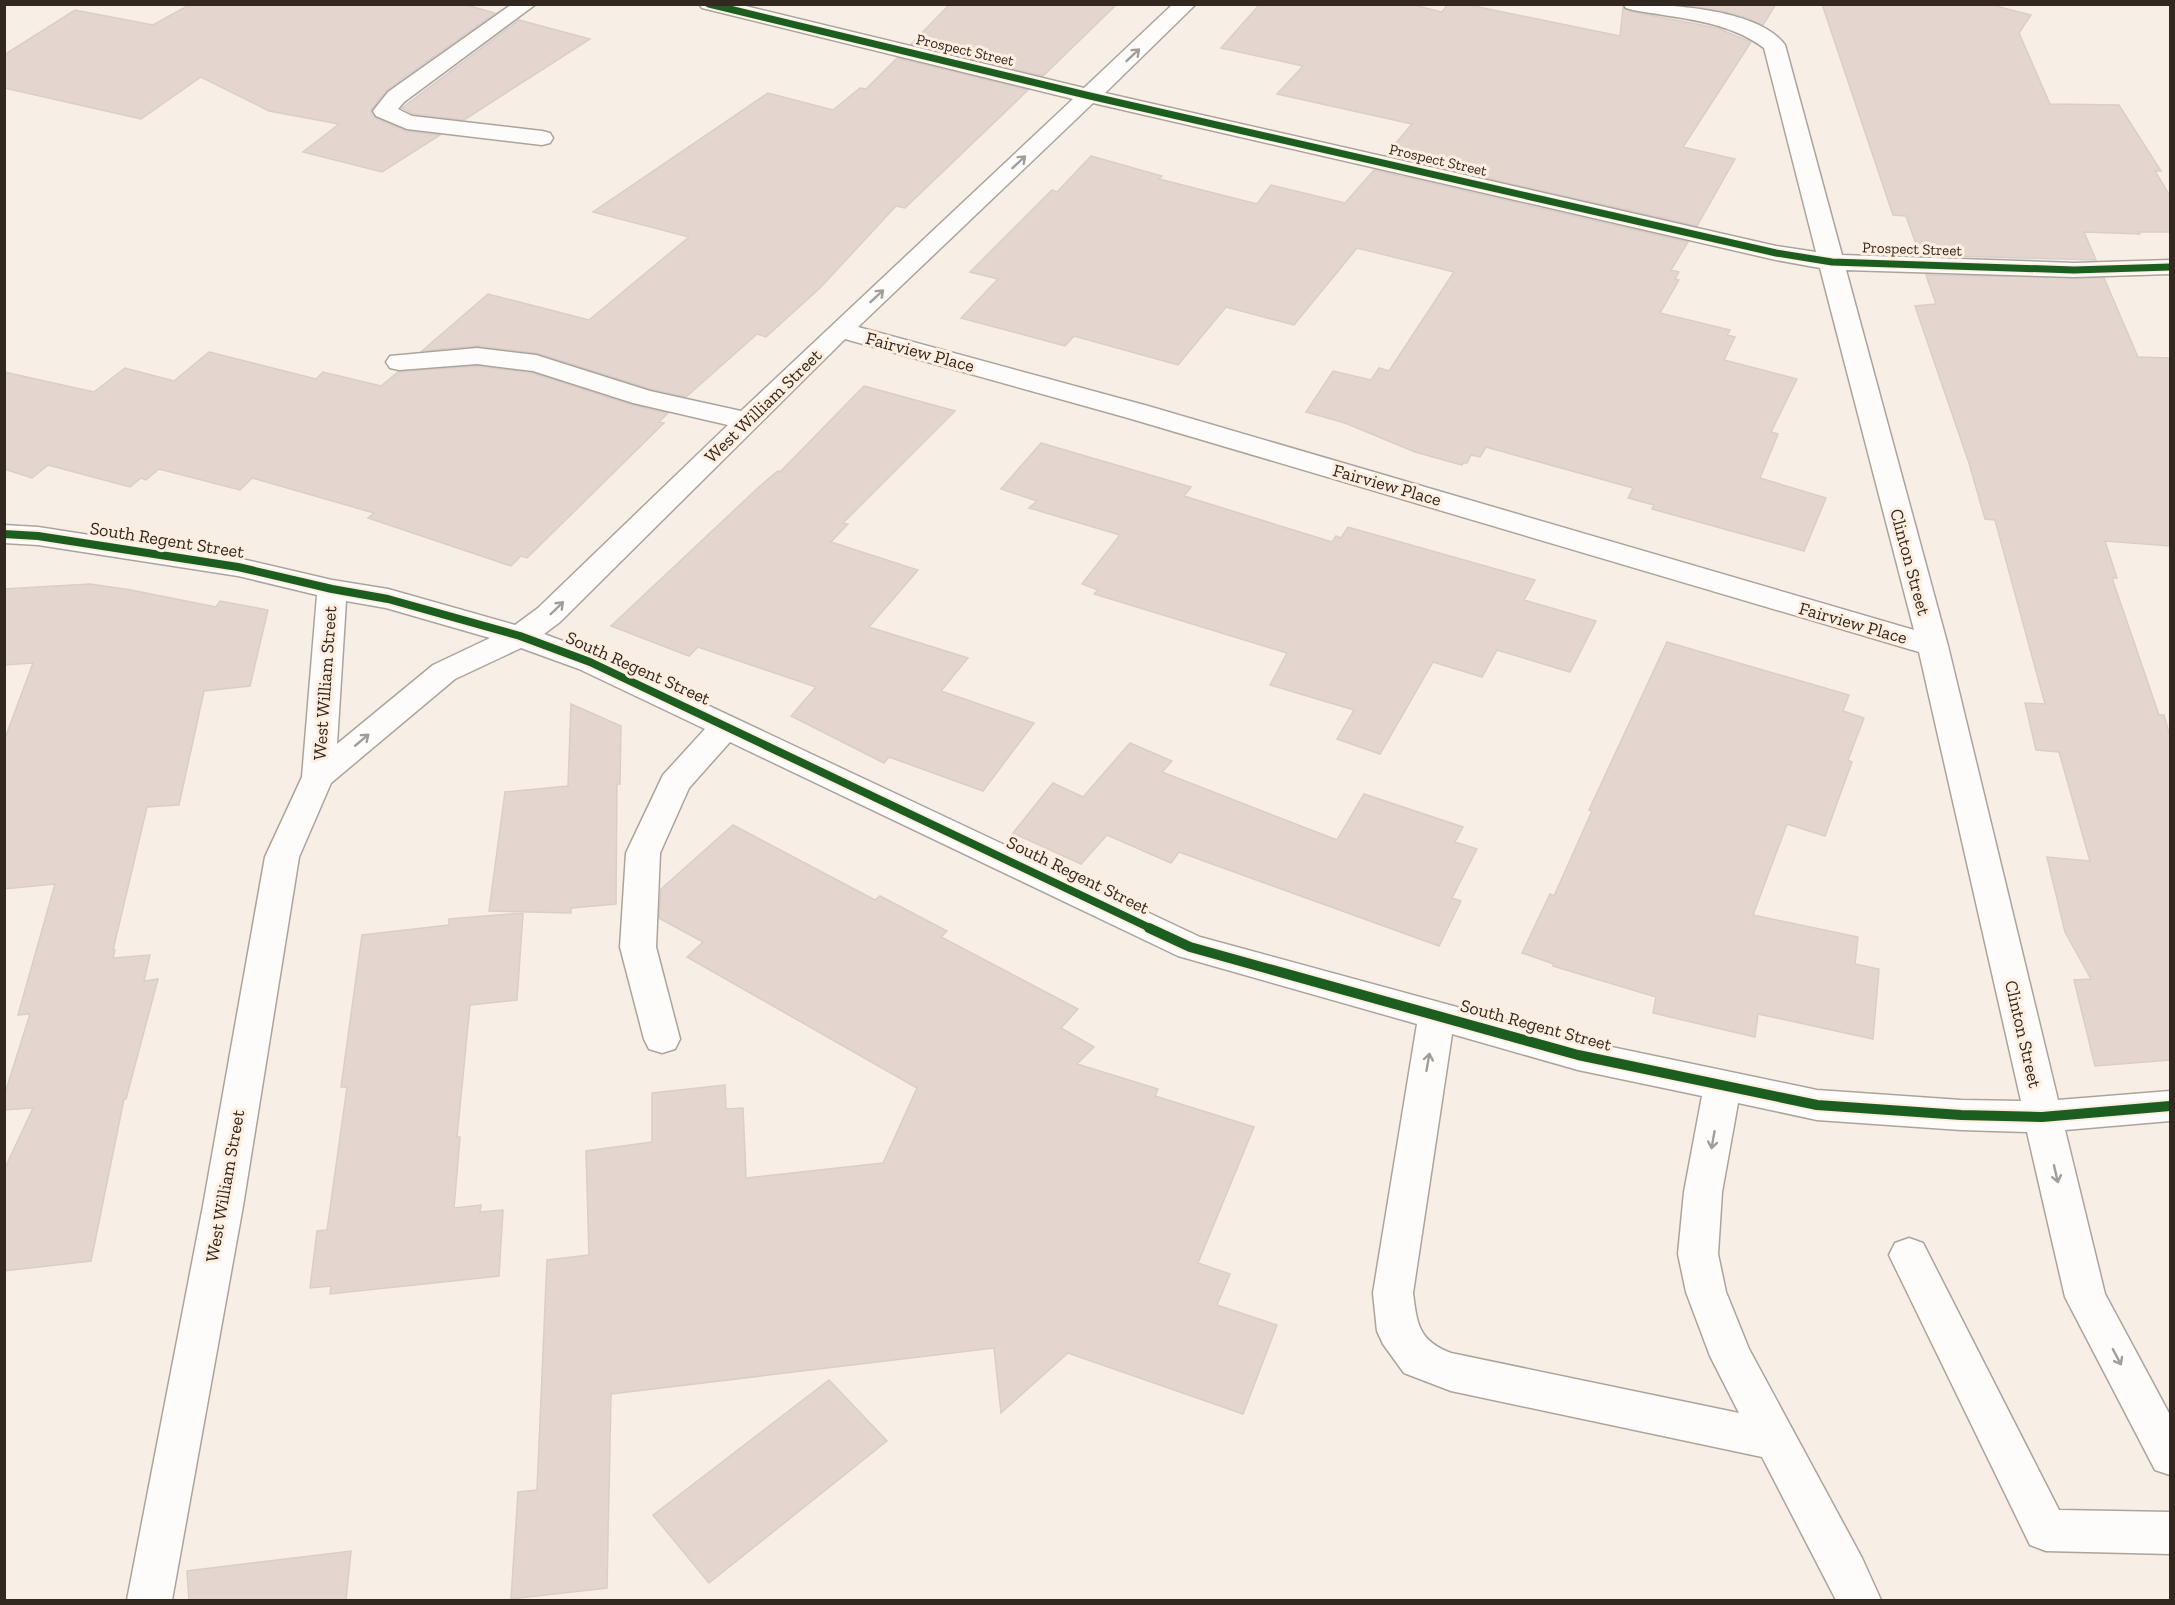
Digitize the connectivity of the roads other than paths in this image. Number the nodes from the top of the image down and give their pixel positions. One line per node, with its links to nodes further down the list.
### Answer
1 (526, 4): 6 (street)
2 (709, 4): 5 (street, Prospect Street)
3 (1186, 4): 5 (street, West William Street, one-way to 3)
4 (1633, 4): 7 (street, Clinton Street)
5 (1090, 96): 7 (street, Prospect Street); 9 (street, West William Street, one-way to 5)
6 (542, 138)
7 (1832, 262): 8 (street, Prospect Street); 15 (street, Clinton Street)
8 (2170, 267)
9 (840, 330): 11 (street, West William Street); 15 (street, Fairview Place)
10 (399, 362): 11 (street)
11 (747, 421): 14 (street, West William Street, one-way to 11)
12 (4, 534): 13 (street, South Regent Street)
13 (332, 589): 14 (street, South Regent Street); 17 (street, West William Street)
14 (520, 636): 16 (street, South Regent Street); 17 (street, West William Street, one-way to 14)
15 (1933, 646): 22 (street, Clinton Street)
16 (726, 726): 18 (street, South Regent Street); 19 (street)
17 (318, 777): 27 (street, West William Street)
18 (1437, 1016): 20 (street, South Regent Street); 24 (street, one-way to 18)
19 (662, 1039)
20 (1722, 1087): 22 (street, South Regent Street); 24 (street, one-way to 24)
21 (2170, 1106): 22 (street, South Regent Street)
22 (2042, 1117): 25 (street, Clinton Street, one-way to 25)
23 (1909, 1255): 26 (street)
24 (1775, 1440): 28 (street)
25 (2170, 1456)
26 (2170, 1533)
27 (149, 1600)
28 (1858, 1600)

